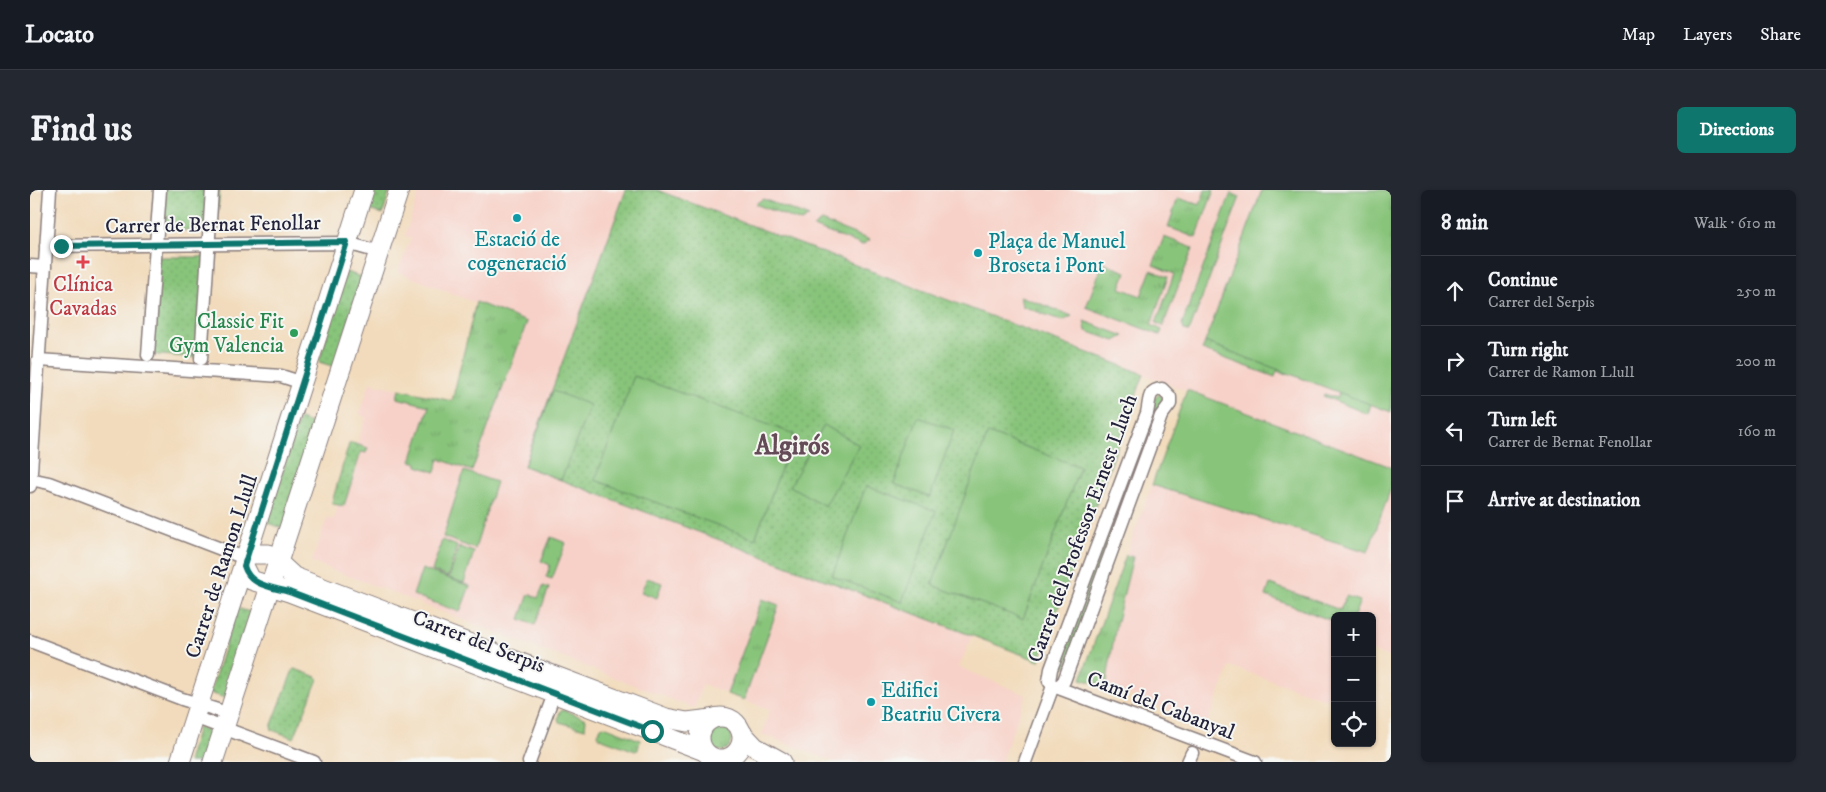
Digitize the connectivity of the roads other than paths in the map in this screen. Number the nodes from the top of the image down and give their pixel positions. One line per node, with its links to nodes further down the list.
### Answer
1 (50, 190): 9 (street)
2 (160, 190): 8 (street)
3 (212, 190): 7 (street)
4 (364, 190): 6 (main road, Carrer de Ramon Llull)
5 (399, 190): 10 (main road)
6 (347, 242): 7 (street, Carrer de Bernat Fenollar); 10 (street, Carrer de Bernat Fenollar); 16 (main road, Carrer de Ramon Llull)
7 (210, 244): 8 (street, Carrer de Bernat Fenollar); 14 (street)
8 (155, 245): 9 (street, Carrer de Bernat Fenollar); 13 (street)
9 (46, 246): 12 (street)
10 (379, 252): 17 (main road)
11 (30, 266): 12 (street)
12 (45, 267): 15 (street)
13 (148, 355)
14 (201, 359)
15 (38, 360): 16 (street); 18 (street)
16 (304, 383): 17 (main road); 20 (main road, Carrer de Ramon Llull)
17 (335, 392): 21 (main road)
18 (30, 479): 19 (street); 20 (street, Carrer del Serpis)
19 (30, 486)
20 (247, 560): 21 (main road, Carrer del Serpis); 22 (main road, Carrer del Serpis); 26 (main road, Carrer de Ramon Llull)
21 (278, 560): 22 (main road); 27 (main road, Carrer del Serpis)
22 (270, 587): 25 (main road, Carrer del Serpis); 28 (main road)
23 (30, 641): 26 (street)
24 (1053, 686): 24 (street, Carrer del Professor Ernest Lluch); 37 (street, Carrer del Professor Ernest Lluch); 38 (street, Camí del Cabanyal)
25 (554, 694): 30 (main road, Carrer del Serpis); 35 (street)
26 (197, 710): 28 (street); 32 (main road, Carrer de Ramon Llull)
27 (712, 719): 29 (main road); 30 (main road)
28 (225, 720): 33 (main road); 34 (street)
29 (741, 732): 31 (main road); 36 (main road)
30 (704, 751): 31 (main road)
31 (732, 760)
32 (180, 762)
33 (213, 762)
34 (314, 762)
35 (529, 762)
36 (782, 762)
37 (1025, 762)
38 (1255, 762)

